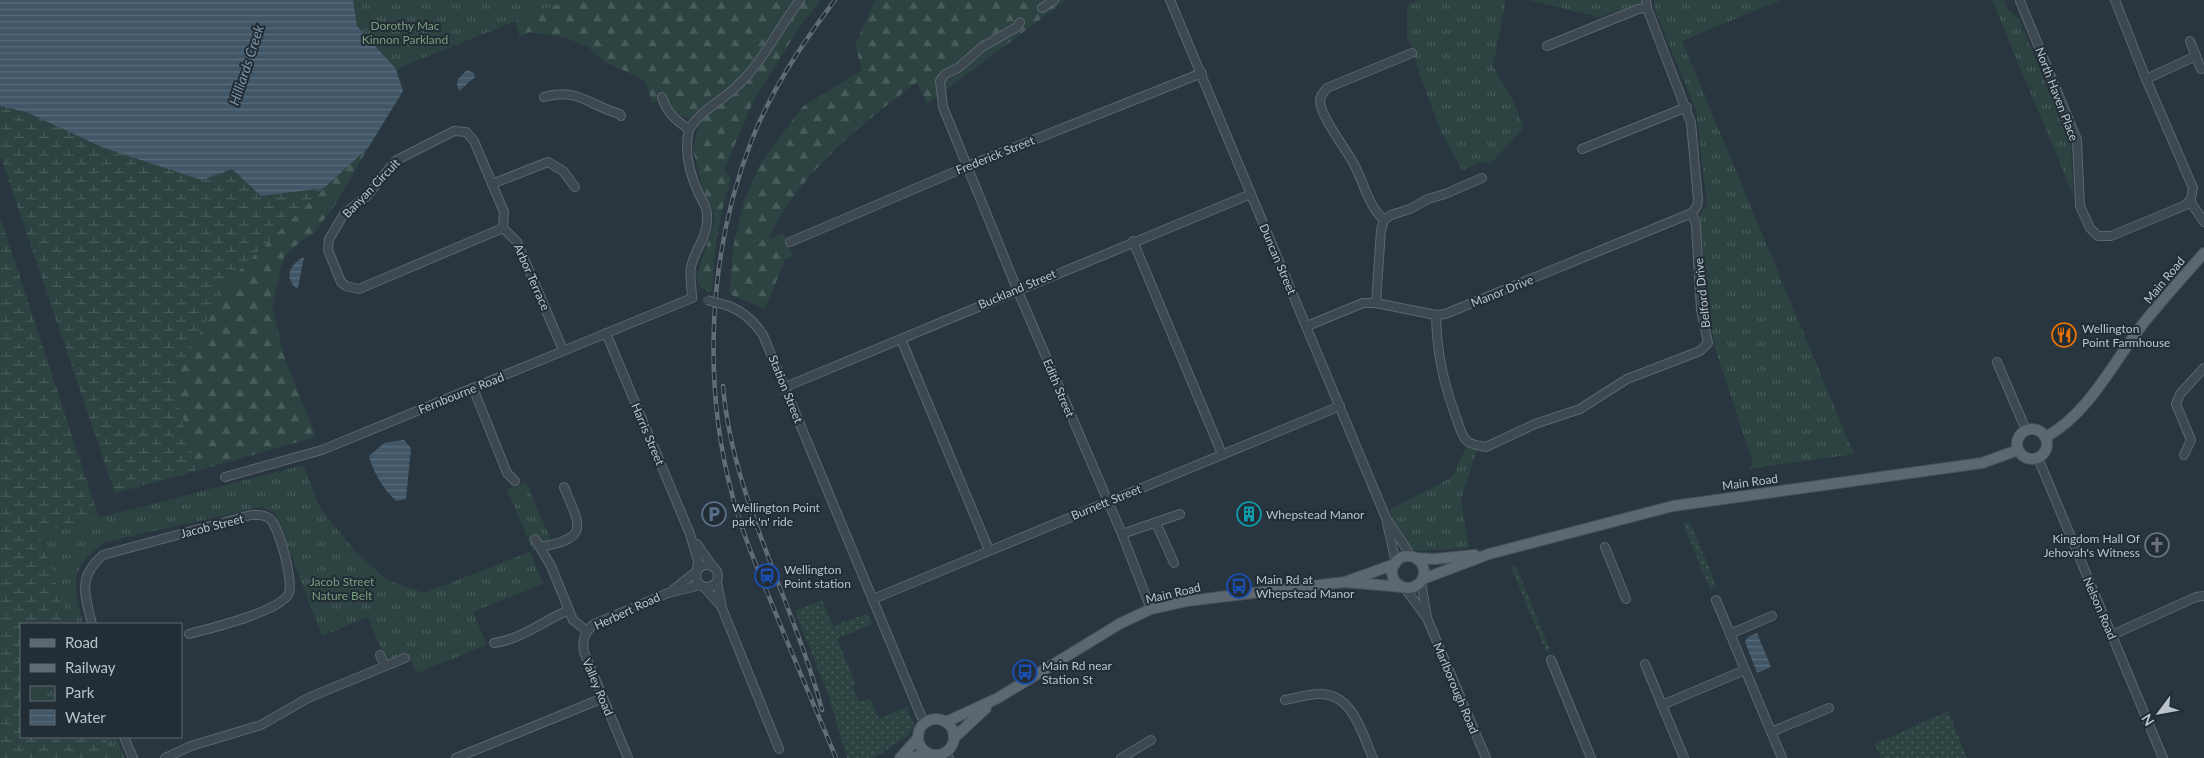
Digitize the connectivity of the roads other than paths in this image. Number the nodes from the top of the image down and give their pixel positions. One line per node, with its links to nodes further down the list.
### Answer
1 (800, 0): 20 (street)
2 (1054, 0): 7 (street)
3 (1170, 0): 14 (street, Duncan Street)
4 (2020, 0): 27 (street, North Haven Place)
5 (2115, 0): 15 (street)
6 (1646, 4): 10 (street); 18 (street, Belford Drive)
7 (1042, 8)
8 (1020, 22): 22 (street, Edith Street)
9 (2190, 42): 12 (street)
10 (1547, 46)
11 (1412, 53): 29 (street)
12 (2196, 56): 13 (street); 15 (street)
13 (2201, 69)
14 (1202, 73): 22 (street, Frederick Street); 26 (street, Duncan Street)
15 (2146, 79): 27 (street)
16 (544, 97): 19 (street)
17 (662, 97): 20 (street)
18 (1687, 106): 21 (street); 28 (street, Belford Drive)
19 (621, 116)
20 (689, 129): 36 (street)
21 (1582, 149)
22 (968, 166): 33 (street, Frederick Street); 35 (street, Edith Street)
23 (1482, 178): 29 (street)
24 (492, 184): 25 (street); 31 (street); 31 (street, Banyan Circuit)
25 (575, 187)
26 (1251, 194): 32 (street, Buckland Street); 39 (street, Duncan Street)
27 (2190, 201): 30 (street)
28 (1692, 213): 38 (street, Manor Drive); 38 (street, Belford Drive)
29 (1384, 220): 37 (street)
30 (2204, 222)
31 (503, 228): 42 (street, Arbor Terrace)
32 (1133, 241): 35 (street, Buckland Street); 51 (street)
33 (790, 242)
34 (2204, 253): 49 (main road, Main Road)
35 (1017, 289): 41 (street, Buckland Street); 57 (street, Edith Street)
36 (692, 298): 40 (street, Fernbourne Road); 45 (street, Station Street, bridge)
37 (1376, 303): 38 (street, Manor Drive); 39 (street, Manor Drive)
38 (1436, 315)
39 (1307, 326): 47 (street, Duncan Street)
40 (606, 333): 42 (street, Fernbourne Road); 61 (street, Harris Street)
41 (901, 339): 45 (street, Buckland Street); 66 (street)
42 (563, 350): 46 (street, Fernbourne Road)
43 (1997, 362): 48 (street)
44 (2204, 368): 52 (street)
45 (785, 387): 80 (street, Station Street)
46 (473, 388): 54 (street, Fernbourne Road); 55 (street)
47 (1340, 406): 51 (street, Burnett Street); 59 (street, Duncan Street)
48 (2026, 430): 49 (main road); 50 (main road)
49 (2046, 437): 53 (main road)
50 (2018, 450): 53 (main road); 67 (main road, Main Road)
51 (1222, 454): 57 (street, Burnett Street)
52 (2184, 455)
53 (2038, 458): 92 (street, Nelson Road)
54 (225, 477)
55 (515, 481)
56 (564, 487): 64 (street)
57 (1108, 502): 62 (street, Edith Street); 66 (street, Burnett Street)
58 (1180, 514): 60 (street)
59 (1386, 518): 68 (street, Duncan Street); 70 (street, Duncan Street)
60 (1156, 523): 62 (street); 69 (street)
61 (690, 534): 71 (street, Harris Street); 72 (street, Harris Street)
62 (1122, 534): 85 (street, Edith Street)
63 (535, 539): 64 (street)
64 (540, 547): 84 (street)
65 (1605, 547): 81 (street)
66 (989, 550): 80 (street, Burnett Street)
67 (1489, 554): 68 (main road, Main Road); 73 (main road, Main Road)
68 (1414, 558): 70 (main road); 73 (main road)
69 (1174, 564)
70 (1395, 564): 75 (main road, Main Road); 77 (main road)
71 (712, 566): 72 (street); 74 (street)
72 (697, 571): 76 (street); 78 (street, Herbert Road)
73 (1422, 580): 77 (main road); 87 (street, Marlborough Road)
74 (717, 582): 76 (street); 83 (street)
75 (1345, 582): 77 (main road, Main Road); 85 (main road, Main Road)
76 (702, 586): 78 (street, Herbert Road); 83 (street)
77 (1403, 587): 87 (street, Marlborough Road)
78 (668, 593): 89 (street, Herbert Road)
79 (2204, 596): 92 (street)
80 (873, 598): 106 (street, Station Street)
81 (1626, 599)
82 (1716, 600): 91 (street)
83 (722, 608): 112 (street)
84 (569, 610): 89 (street); 93 (street)
85 (1151, 610): 101 (main road, Main Road)
86 (1772, 616): 91 (street)
87 (1427, 618): 123 (street, Marlborough Road)
88 (92, 623): 90 (street, Jacob Street)
89 (587, 631): 100 (street, Valley Road)
90 (189, 634)
91 (1730, 634): 99 (street)
92 (2112, 635): 127 (street, Nelson Road)
93 (494, 643)
94 (380, 655): 98 (street)
95 (405, 658): 98 (street)
96 (1551, 660): 124 (street)
97 (1645, 664): 103 (street)
98 (385, 666): 116 (street)
99 (1745, 670): 103 (street); 107 (street)
100 (603, 698): 117 (street); 118 (street, Valley Road)
101 (998, 698): 105 (main road, Main Road); 108 (main road, Main Road)
102 (1285, 700): 122 (street)
103 (1662, 705): 125 (street)
104 (1829, 708): 107 (street)
105 (946, 722): 106 (main road, Main Road); 108 (main road)
106 (924, 723): 110 (main road)
107 (1771, 732): 126 (street)
108 (954, 737): 114 (main road, Main Road)
109 (124, 738): 115 (street)
110 (918, 738): 113 (main road); 119 (main road)
111 (1151, 740): 121 (street)
112 (779, 749)
113 (927, 754): 114 (main road, Main Road); 120 (main road, Main Road)
114 (946, 756)
115 (133, 758)
116 (165, 758)
117 (456, 758)
118 (628, 758)
119 (900, 758)
120 (911, 758)
121 (1121, 758)
122 (1373, 758)
123 (1486, 758)
124 (1591, 758)
125 (1684, 758)
126 (1782, 758)
127 (2163, 758)

